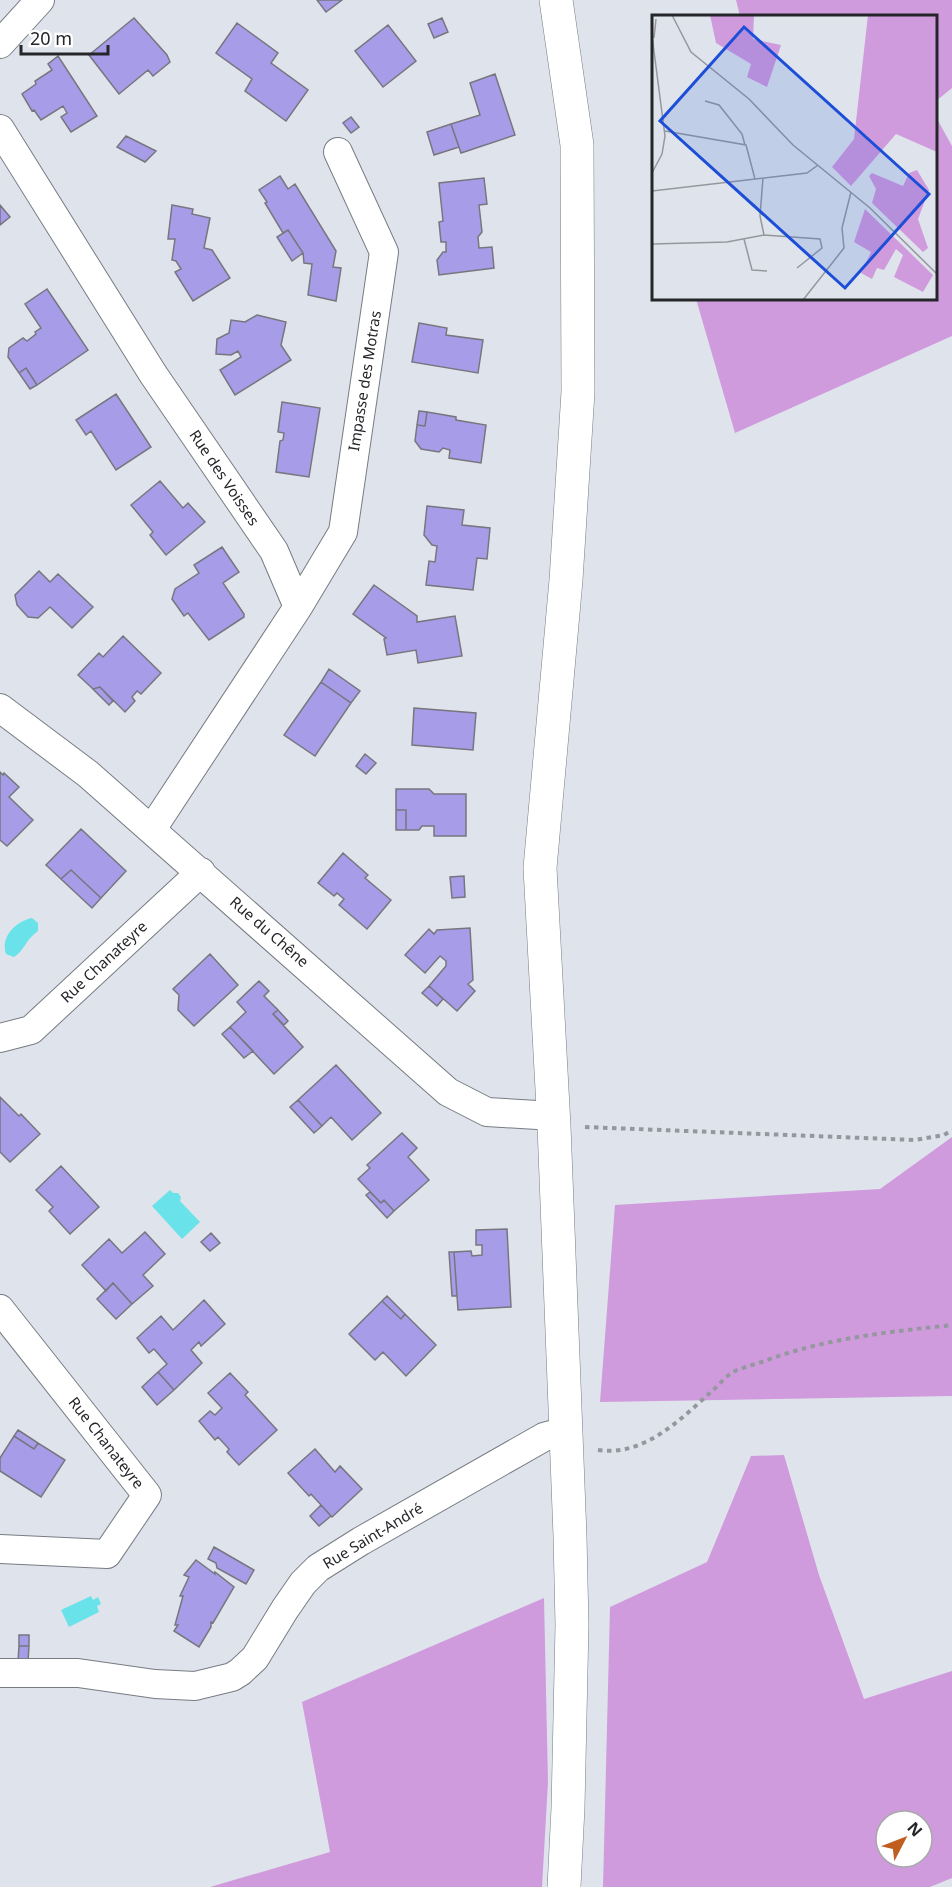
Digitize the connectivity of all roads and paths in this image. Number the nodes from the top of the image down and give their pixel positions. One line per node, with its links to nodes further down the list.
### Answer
1 (40, 0): 3 (street)
2 (556, 0): 11 (main road)
3 (0, 44)
4 (0, 129): 6 (street, Rue des Voisses)
5 (338, 152): 6 (street, Impasse des Motras)
6 (298, 607): 8 (street)
7 (0, 708): 8 (street, Rue du Chêne)
8 (152, 829): 9 (street, Rue du Chêne)
9 (201, 872): 10 (street, Rue Chanateyre); 11 (street, Rue du Chêne)
10 (0, 1038)
11 (554, 1121): 12 (path); 15 (main road)
12 (952, 1130)
13 (0, 1309): 16 (street, Rue Chanateyre)
14 (952, 1325): 15 (path)
15 (567, 1440): 17 (street, Rue Saint-André); 18 (main road)
16 (0, 1549)
17 (0, 1673)
18 (564, 1887)

